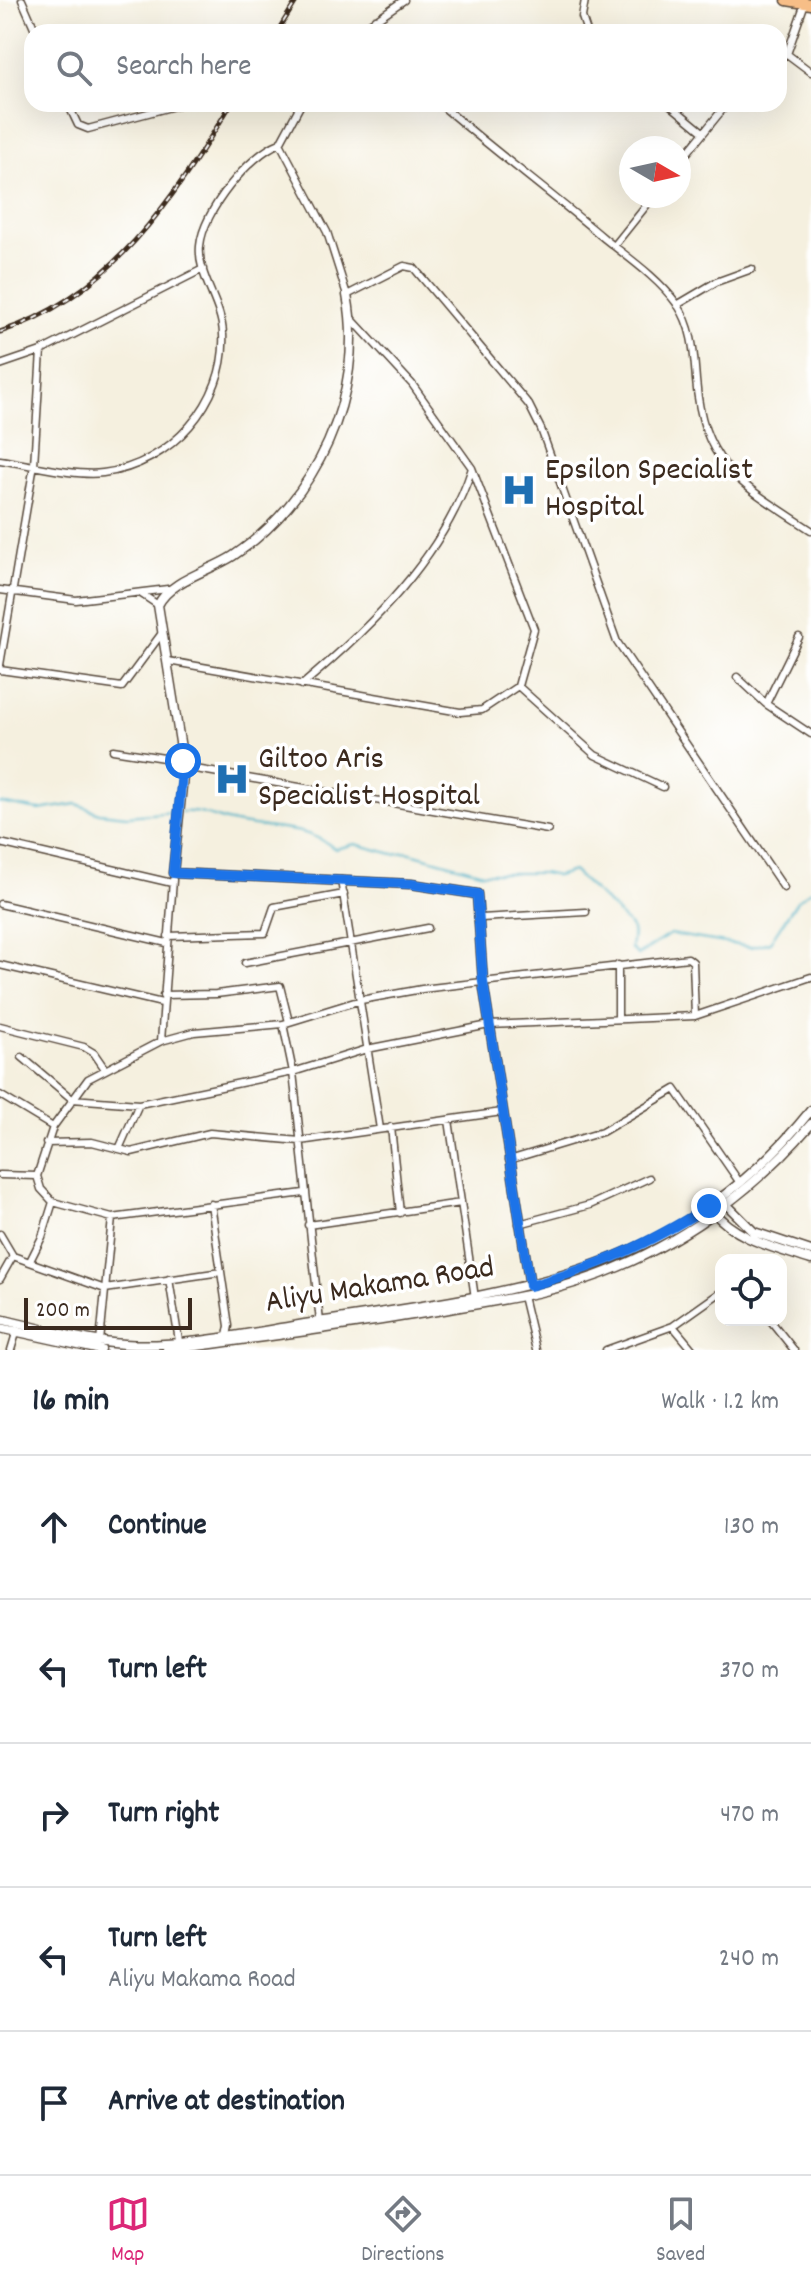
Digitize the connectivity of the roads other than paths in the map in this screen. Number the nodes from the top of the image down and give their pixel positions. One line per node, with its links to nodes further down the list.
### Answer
1 (22, 0): 7 (street)
2 (404, 0): 6 (street)
3 (585, 0): 10 (street)
4 (787, 0): 5 (main road)
5 (808, 4): 11 (street)
6 (375, 19): 8 (street); 9 (street)
7 (32, 24)
8 (368, 24)
9 (378, 24)
10 (584, 24)
11 (787, 48)
12 (787, 58): 13 (street)
13 (811, 72)
14 (72, 112): 15 (street)
15 (152, 112)
16 (297, 112): 21 (street)
17 (450, 112): 24 (street)
18 (679, 112): 20 (street)
19 (720, 112): 20 (street)
20 (703, 132): 22 (street)
21 (280, 143): 25 (street); 27 (street)
22 (691, 148)
23 (644, 208): 24 (street)
24 (614, 246): 28 (street)
25 (203, 269): 30 (street); 33 (street)
26 (752, 269): 28 (street)
27 (347, 295): 29 (street); 62 (street)
28 (677, 305): 37 (street)
29 (351, 318): 34 (street); 38 (street)
30 (41, 351): 31 (street); 33 (street)
31 (0, 365)
32 (0, 460): 33 (street)
33 (34, 465): 40 (street)
34 (472, 468): 35 (street); 36 (street)
35 (481, 486): 36 (street); 51 (street)
36 (464, 492): 50 (street)
37 (811, 530)
38 (168, 589): 41 (street); 42 (street)
39 (0, 590): 40 (street)
40 (14, 592): 41 (street); 48 (street)
41 (140, 593): 42 (street)
42 (158, 605): 43 (street)
43 (162, 633): 45 (street); 46 (street)
44 (799, 637): 52 (street)
45 (165, 648): 46 (street); 47 (street)
46 (148, 652): 48 (street)
47 (168, 661): 50 (street); 55 (street)
48 (0, 668)
49 (737, 677): 52 (street)
50 (302, 685): 51 (street)
51 (518, 686): 56 (street)
52 (766, 704): 53 (street)
53 (811, 734)
54 (113, 750): 55 (street)
55 (184, 764): 57 (street); 59 (street)
56 (663, 787)
57 (548, 830)
58 (0, 843): 61 (street)
59 (173, 873): 60 (street); 61 (street)
60 (341, 880): 63 (street); 66 (street)
61 (172, 883): 68 (street)
62 (784, 888)
63 (344, 894): 68 (street); 69 (street)
64 (0, 904): 68 (street)
65 (586, 912): 66 (street)
66 (481, 918): 74 (street)
67 (428, 928): 69 (street)
68 (167, 940): 75 (street)
69 (351, 941): 70 (street); 76 (street)
70 (245, 963)
71 (0, 965): 75 (street)
72 (618, 965): 74 (street); 77 (street); 78 (street)
73 (811, 977): 77 (street)
74 (483, 982): 76 (street); 80 (street)
75 (162, 999): 79 (street); 82 (street)
76 (361, 1000): 79 (street); 83 (street)
77 (695, 1016): 78 (street)
78 (618, 1019): 80 (street)
79 (286, 1023): 82 (street); 86 (street)
80 (489, 1025): 83 (street); 91 (street)
81 (0, 1026): 85 (street)
82 (161, 1041): 85 (street)
83 (367, 1049): 86 (street); 96 (street)
84 (22, 1057): 88 (street)
85 (105, 1069): 88 (street)
86 (293, 1072): 89 (street); 97 (street)
87 (0, 1095): 94 (street)
88 (72, 1099): 89 (street); 94 (street)
89 (139, 1104): 99 (street)
90 (811, 1110): 104 (street, Aliyu Makama Road)
91 (502, 1112): 92 (street); 100 (street)
92 (449, 1120): 95 (street); 108 (street)
93 (811, 1124): 106 (street, Aliyu Makama Road)
94 (53, 1127): 98 (street)
95 (391, 1127): 96 (street); 111 (street)
96 (380, 1129): 97 (street)
97 (300, 1141): 99 (street); 105 (street)
98 (46, 1143): 99 (street); 102 (street)
99 (119, 1149)
100 (509, 1160): 104 (street); 113 (street)
101 (0, 1175): 102 (street)
102 (37, 1176): 107 (street)
103 (649, 1178): 113 (street)
104 (740, 1183): 106 (street, Aliyu Makama Road)
105 (304, 1193): 109 (street); 114 (street)
106 (723, 1201): 110 (street, Aliyu Makama Road); 116 (street)
107 (53, 1202): 112 (street); 119 (street)
108 (461, 1203): 111 (street); 127 (street)
109 (211, 1204): 112 (street); 120 (street)
110 (712, 1210): 118 (street); 123 (street, Aliyu Makama Road); 125 (street, Aliyu Makama Road)
111 (400, 1213): 114 (street)
112 (112, 1218): 124 (street)
113 (519, 1224): 123 (street)
114 (308, 1225): 130 (street)
115 (0, 1234): 117 (street)
116 (811, 1251)
117 (13, 1256): 119 (street); 121 (street)
118 (811, 1260)
119 (30, 1261): 124 (street)
120 (221, 1272): 122 (street); 136 (street)
121 (0, 1279)
122 (169, 1279): 124 (street); 135 (street)
123 (530, 1286): 127 (street, Aliyu Makama Road)
124 (105, 1289): 137 (street)
125 (523, 1296): 128 (street, Aliyu Makama Road); 140 (street)
126 (715, 1296): 131 (street)
127 (475, 1298): 128 (street, Aliyu Makama Road)
128 (403, 1313): 130 (street, Aliyu Makama Road); 136 (street, Aliyu Makama Road)
129 (0, 1319): 133 (street, Aliyu Makama Road)
130 (320, 1322): 136 (street, Aliyu Makama Road)
131 (673, 1326): 141 (street); 142 (street)
132 (775, 1326): 143 (street)
133 (18, 1327): 134 (street, Aliyu Makama Road); 137 (street, Aliyu Makama Road); 138 (street)
134 (0, 1328)
135 (179, 1341): 136 (street, Aliyu Makama Road); 137 (street, Aliyu Makama Road)
136 (231, 1342): 139 (street, Aliyu Makama Road)
137 (100, 1346)
138 (11, 1350)
139 (167, 1350)
140 (536, 1350)
141 (606, 1350)
142 (693, 1350)
143 (794, 1350)

